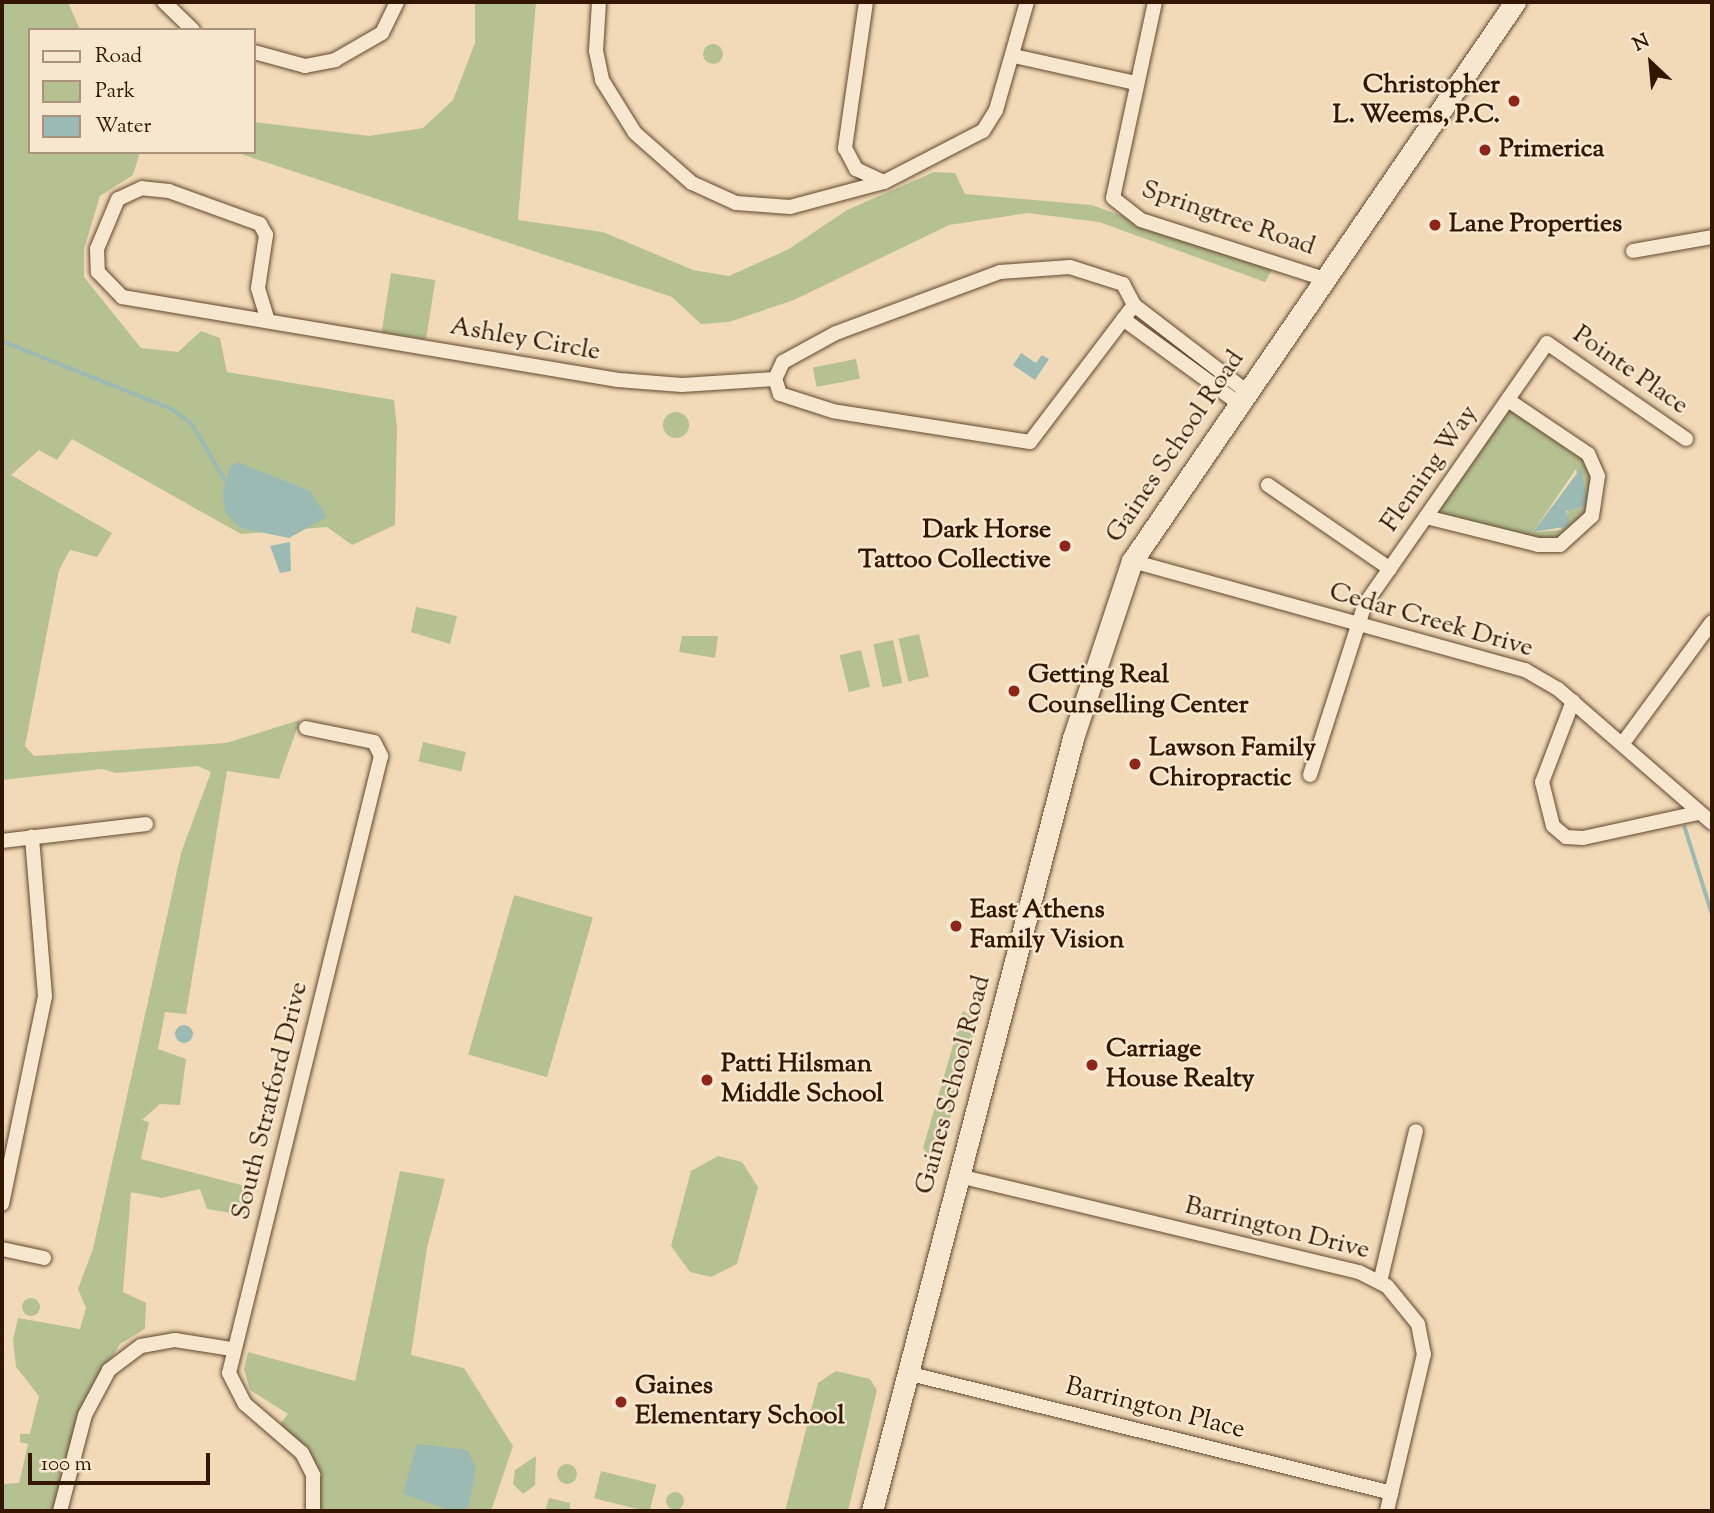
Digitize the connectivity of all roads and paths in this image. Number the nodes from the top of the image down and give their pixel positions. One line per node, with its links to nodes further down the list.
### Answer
1 (164, 2): 8 (street)
2 (397, 2): 9 (street)
3 (599, 2): 12 (street)
4 (866, 2): 12 (street)
5 (1027, 2): 10 (street)
6 (1155, 2): 11 (street, Springtree Road)
7 (1516, 2): 15 (main road, Gaines School Road)
8 (191, 28)
9 (256, 53)
10 (1014, 56): 11 (street); 12 (street)
11 (1136, 83): 15 (street, Springtree Road)
12 (884, 182)
13 (1712, 237): 14 (street)
14 (1633, 251)
15 (1322, 278): 21 (main road, Gaines School Road)
16 (1134, 304): 17 (street); 20 (street); 21 (street)
17 (1124, 319): 20 (street); 21 (street)
18 (268, 321): 18 (street, Ashley Circle); 20 (street, Ashley Circle)
19 (1547, 343): 22 (street, Fleming Way); 23 (street, Pointe Place)
20 (775, 379)
21 (1242, 397): 26 (main road, Gaines School Road)
22 (1508, 400): 25 (street, Fleming Way); 25 (street)
23 (1686, 439)
24 (1268, 485): 27 (street, Cedar Creek Drive)
25 (1426, 517): 27 (street, Fleming Way)
26 (1132, 561): 29 (street, Cedar Creek Drive); 40 (main road, Gaines School Road)
27 (1390, 569): 29 (street, Fleming Way)
28 (1712, 622): 32 (street)
29 (1354, 624): 30 (street, Cedar Creek Drive); 33 (street, Fleming Way)
30 (1573, 701): 32 (street, Cedar Creek Drive); 34 (street)
31 (306, 728): 45 (street, South Stratford Drive)
32 (1623, 743): 34 (street, Cedar Creek Drive)
33 (1310, 775)
34 (1698, 813): 35 (street, Cedar Creek Drive)
35 (1712, 823)
36 (146, 824): 37 (street)
37 (32, 836): 38 (street); 41 (street)
38 (2, 841)
39 (1416, 1131): 44 (street)
40 (959, 1176): 44 (street, Barrington Drive); 46 (main road, Gaines School Road)
41 (2, 1204)
42 (2, 1249): 43 (street)
43 (44, 1258)
44 (1380, 1282): 47 (street, Barrington Drive)
45 (232, 1349): 48 (street); 49 (street, South Stratford Drive)
46 (907, 1373): 47 (street, Barrington Place); 50 (main road, Gaines School Road)
47 (1391, 1493): 51 (street, Barrington Drive)
48 (60, 1511)
49 (313, 1511)
50 (872, 1511)
51 (1387, 1511)

